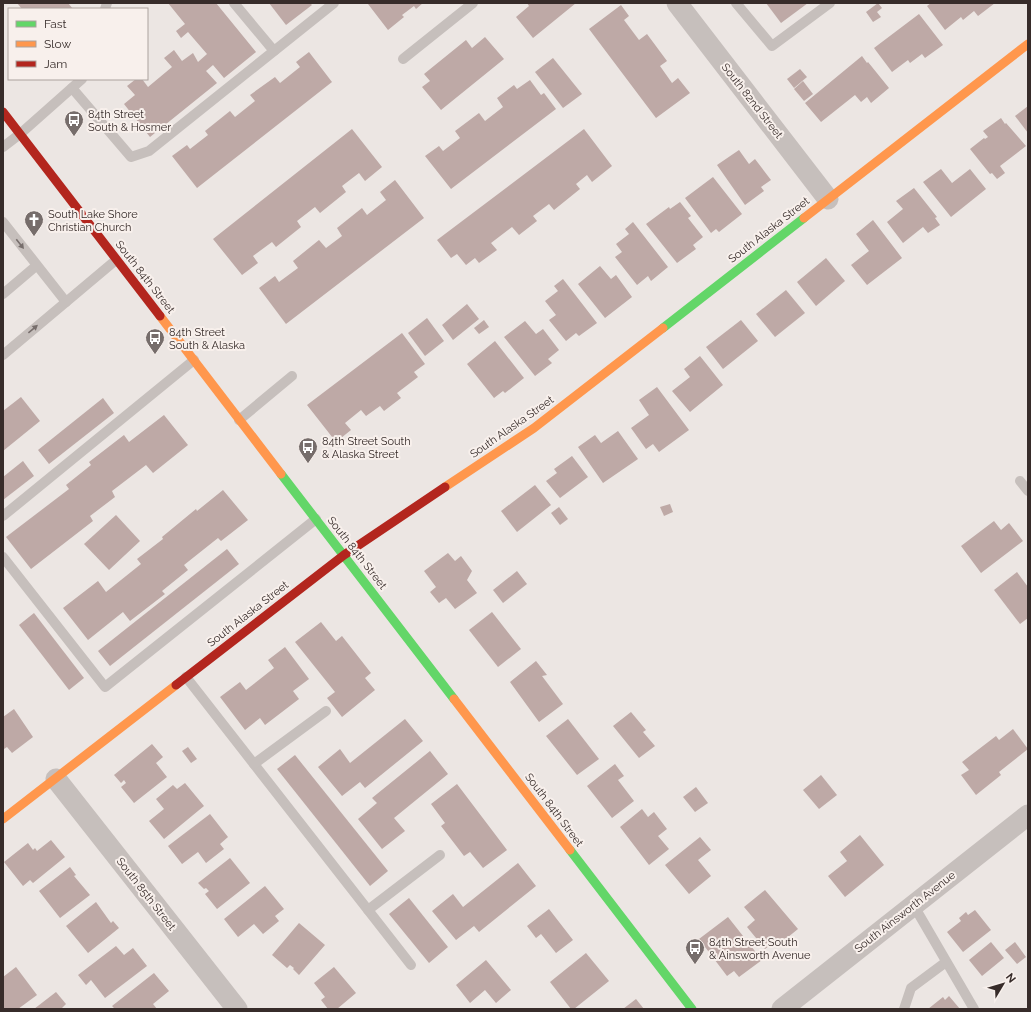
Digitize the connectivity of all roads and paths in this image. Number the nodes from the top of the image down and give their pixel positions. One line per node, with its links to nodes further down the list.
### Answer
1 (234, 3): 8 (lane)
2 (334, 3): 8 (lane)
3 (473, 3): 9 (lane)
4 (677, 3): 15 (street, South 82nd Street)
5 (736, 3): 6 (lane)
6 (830, 3)
7 (1028, 44): 15 (street, South Alaska Street)
8 (274, 51): 11 (lane)
9 (403, 59)
10 (81, 80): 11 (lane)
11 (72, 88): 13 (lane)
12 (3, 112): 13 (street, South 84th Street)
13 (20, 134): 14 (lane); 17 (street, South 84th Street)
14 (3, 147)
15 (828, 199): 29 (street, South Alaska Street)
16 (3, 222): 18 (lane, one-way to 18)
17 (116, 260): 20 (lane); 22 (street, South 84th Street)
18 (36, 266): 19 (lane); 20 (lane)
19 (3, 294)
20 (66, 302): 21 (lane, one-way to 20)
21 (3, 355)
22 (194, 360): 24 (street, South 84th Street); 27 (lane)
23 (292, 376): 24 (lane)
24 (239, 420): 28 (street, South 84th Street)
25 (1020, 481): 26 (lane)
26 (1028, 491)
27 (3, 516)
28 (316, 519): 29 (street, South 84th Street); 30 (lane)
29 (344, 555): 31 (street, South Alaska Street); 43 (street, South 84th Street)
30 (3, 557)
31 (186, 677): 33 (lane); 34 (street, South Alaska Street)
32 (326, 711): 33 (lane)
33 (254, 764): 39 (lane)
34 (56, 779): 36 (street, South Alaska Street); 42 (street, South 85th Street)
35 (1028, 815): 38 (street, South Ainsworth Avenue)
36 (3, 819)
37 (440, 855): 39 (lane)
38 (914, 906): 40 (lane); 44 (street, South Ainsworth Avenue)
39 (368, 910): 41 (lane)
40 (946, 962): 45 (lane); 46 (lane)
41 (411, 965)
42 (237, 1009)
43 (692, 1009)
44 (782, 1009)
45 (904, 1009)
46 (974, 1009)

